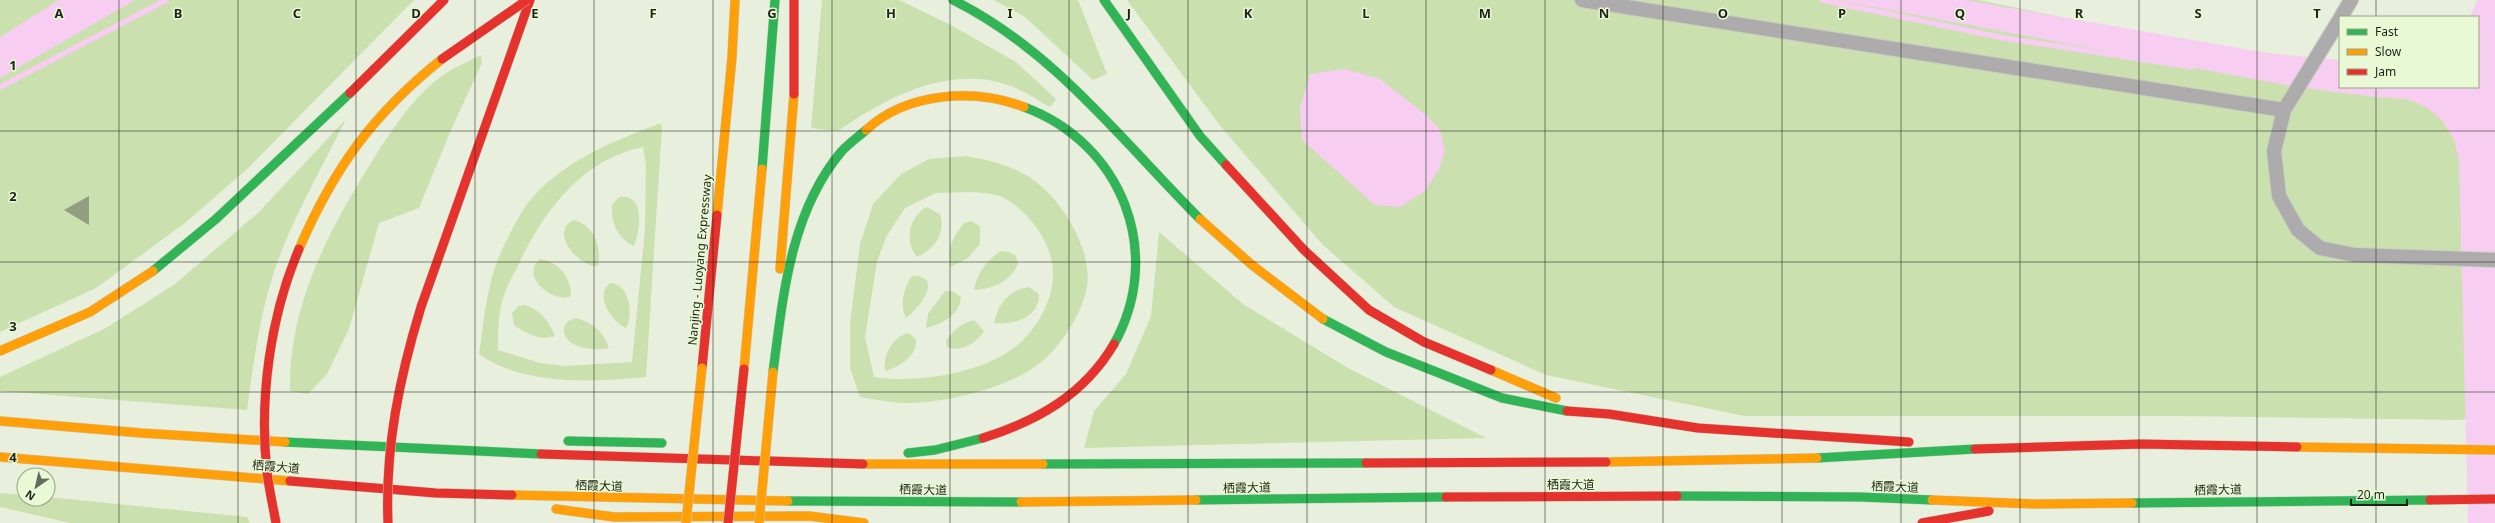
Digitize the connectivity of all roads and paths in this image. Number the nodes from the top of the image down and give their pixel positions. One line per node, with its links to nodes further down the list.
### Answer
1 (444, 0): 15 (highway)
2 (527, 0): 36 (highway, bridge)
3 (530, 0): 37 (highway, bridge)
4 (735, 0): 38 (highway, Nanjing - Luoyang Expressway, bridge)
5 (775, 0): 39 (highway, bridge)
6 (794, 0): 16 (highway)
7 (953, 0): 17 (highway)
8 (1104, 0): 17 (highway)
9 (1582, 0): 13 (street)
10 (2351, 0): 11 (street)
11 (2341, 16)
12 (2339, 20): 13 (street)
13 (2284, 110): 14 (street)
14 (2495, 260)
15 (0, 351)
16 (773, 372): 29 (highway); 40 (highway, bridge)
17 (1609, 414): 26 (highway)
18 (0, 421): 23 (highway, 栖霞大道)
19 (559, 441): 21 (highway)
20 (504, 442): 23 (highway)
21 (668, 443)
22 (684, 444): 24 (highway)
23 (348, 445): 26 (highway, 栖霞大道)
24 (708, 445)
25 (723, 446): 27 (highway)
26 (2016, 447): 28 (highway, 栖霞大道)
27 (778, 448)
28 (2495, 450)
29 (896, 453)
30 (0, 457): 31 (highway, 栖霞大道)
31 (436, 493): 33 (highway, 栖霞大道); 34 (highway)
32 (2495, 499): 33 (highway, 栖霞大道)
33 (2034, 504): 42 (highway)
34 (529, 505)
35 (544, 508): 41 (highway)
36 (276, 523)
37 (388, 523)
38 (686, 523)
39 (728, 523)
40 (759, 523)
41 (864, 523)
42 (1922, 523)

